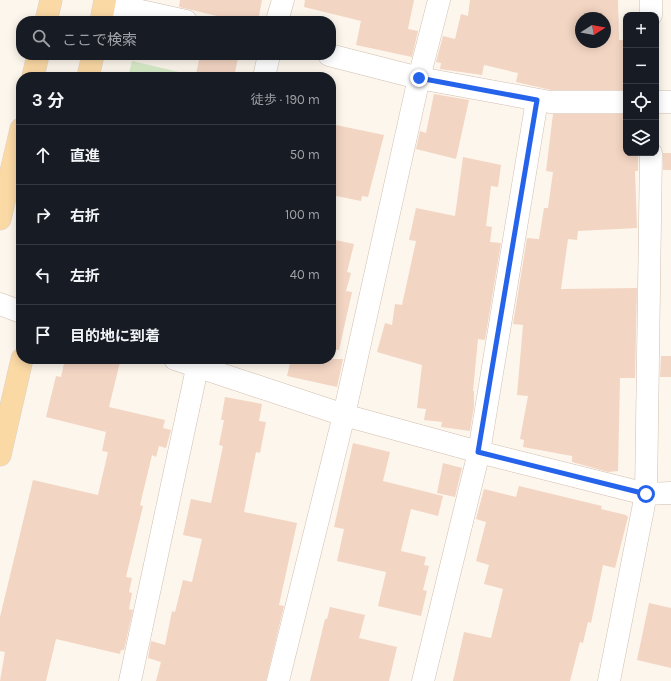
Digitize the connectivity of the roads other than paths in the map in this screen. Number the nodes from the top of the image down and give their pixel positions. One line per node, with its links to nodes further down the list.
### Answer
1 (51, 0): 7 (main road)
2 (283, 0): 9 (street)
3 (439, 0): 17 (street)
4 (651, 0): 6 (street)
5 (104, 8): 8 (street)
6 (651, 12)
7 (47, 16)
8 (154, 16)
9 (278, 16)
10 (336, 57): 17 (street)
11 (37, 60): 14 (main road)
12 (92, 60): 15 (main road)
13 (268, 60): 16 (street)
14 (34, 72)
15 (89, 72)
16 (265, 72)
17 (419, 78): 18 (street); 30 (street)
18 (537, 100): 19 (street); 31 (street)
19 (623, 102)
20 (659, 102): 21 (street)
21 (671, 102)
22 (16, 150): 24 (main road)
23 (651, 156): 34 (street)
24 (0, 219)
25 (0, 304): 26 (street)
26 (16, 310)
27 (21, 364): 32 (main road)
28 (199, 364): 35 (street)
29 (204, 364): 30 (street)
30 (344, 415): 31 (street); 36 (street)
31 (478, 452): 34 (street); 37 (street)
32 (0, 455)
33 (671, 493): 34 (street)
34 (646, 494): 38 (street)
35 (130, 681)
36 (278, 681)
37 (423, 681)
38 (609, 681)

